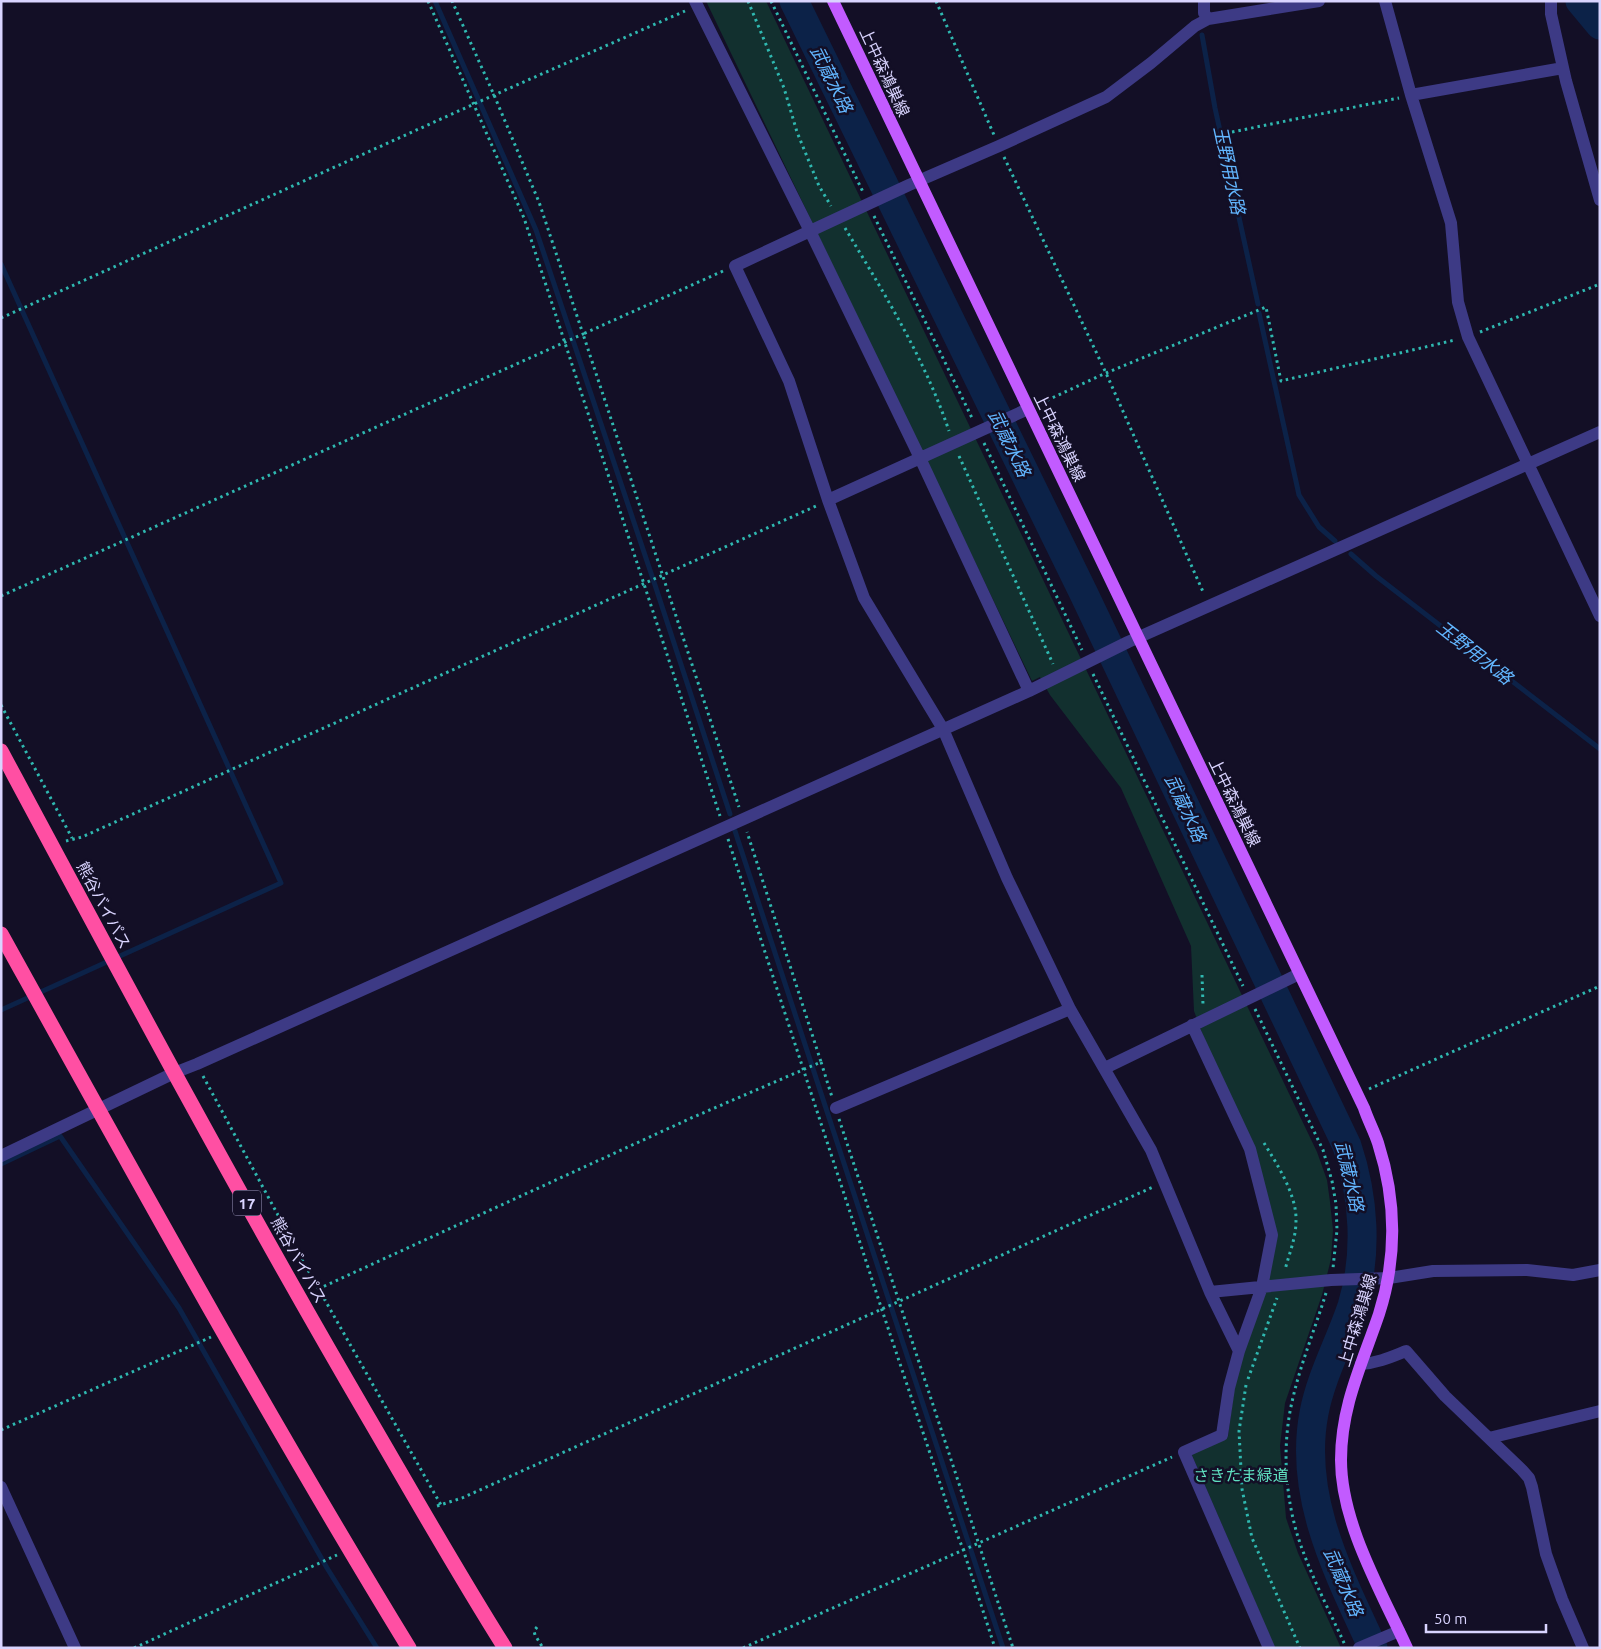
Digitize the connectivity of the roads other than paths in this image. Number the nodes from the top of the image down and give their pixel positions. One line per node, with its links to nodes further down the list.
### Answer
1 (833, 1): 10 (main road, 上中森鴻巣線)
2 (1204, 1): 7 (street)
3 (1320, 1): 7 (street)
4 (1385, 1): 9 (street)
5 (1551, 1): 8 (street)
6 (696, 3): 12 (street)
7 (1208, 19): 10 (street)
8 (1563, 68): 9 (street); 11 (street)
9 (1412, 95): 16 (street)
10 (919, 181): 12 (street); 13 (main road, 上中森鴻巣線)
11 (1600, 200)
12 (810, 231): 15 (street); 17 (street)
13 (1028, 409): 15 (street); 19 (main road, 上中森鴻巣線)
14 (1600, 432): 16 (street)
15 (920, 458): 17 (street); 20 (street)
16 (1527, 464): 18 (street); 19 (street)
17 (828, 500): 21 (street)
18 (1600, 616)
19 (1138, 638): 20 (street); 24 (main road, 上中森鴻巣線)
20 (1029, 691): 21 (street)
21 (943, 729): 25 (street); 28 (street)
22 (1, 752): 28 (highway, 熊谷バイパス / 17)
23 (1, 934): 30 (highway)
24 (1299, 974): 26 (street); 33 (main road, 上中森鴻巣線)
25 (1070, 1009): 27 (street); 29 (street)
26 (1192, 1025): 27 (street); 34 (street)
27 (1105, 1068): 35 (street)
28 (174, 1073): 30 (street); 44 (highway, 熊谷バイパス / 17)
29 (836, 1108)
30 (98, 1109): 31 (street); 43 (highway)
31 (1, 1156)
32 (1600, 1270): 33 (street)
33 (1389, 1278): 34 (street); 37 (main road, 上中森鴻巣線)
34 (1262, 1287): 35 (street); 36 (street)
35 (1210, 1292): 36 (street)
36 (1239, 1350): 45 (street)
37 (1361, 1364): 39 (street); 41 (main road, 上中森鴻巣線)
38 (1600, 1411): 39 (street)
39 (1489, 1438): 48 (street)
40 (1, 1487): 42 (street)
41 (1399, 1631): 46 (street); 47 (main road, 上中森鴻巣線)
42 (75, 1648)
43 (409, 1648)
44 (505, 1648)
45 (1269, 1648)
46 (1359, 1648)
47 (1407, 1648)
48 (1583, 1648)

